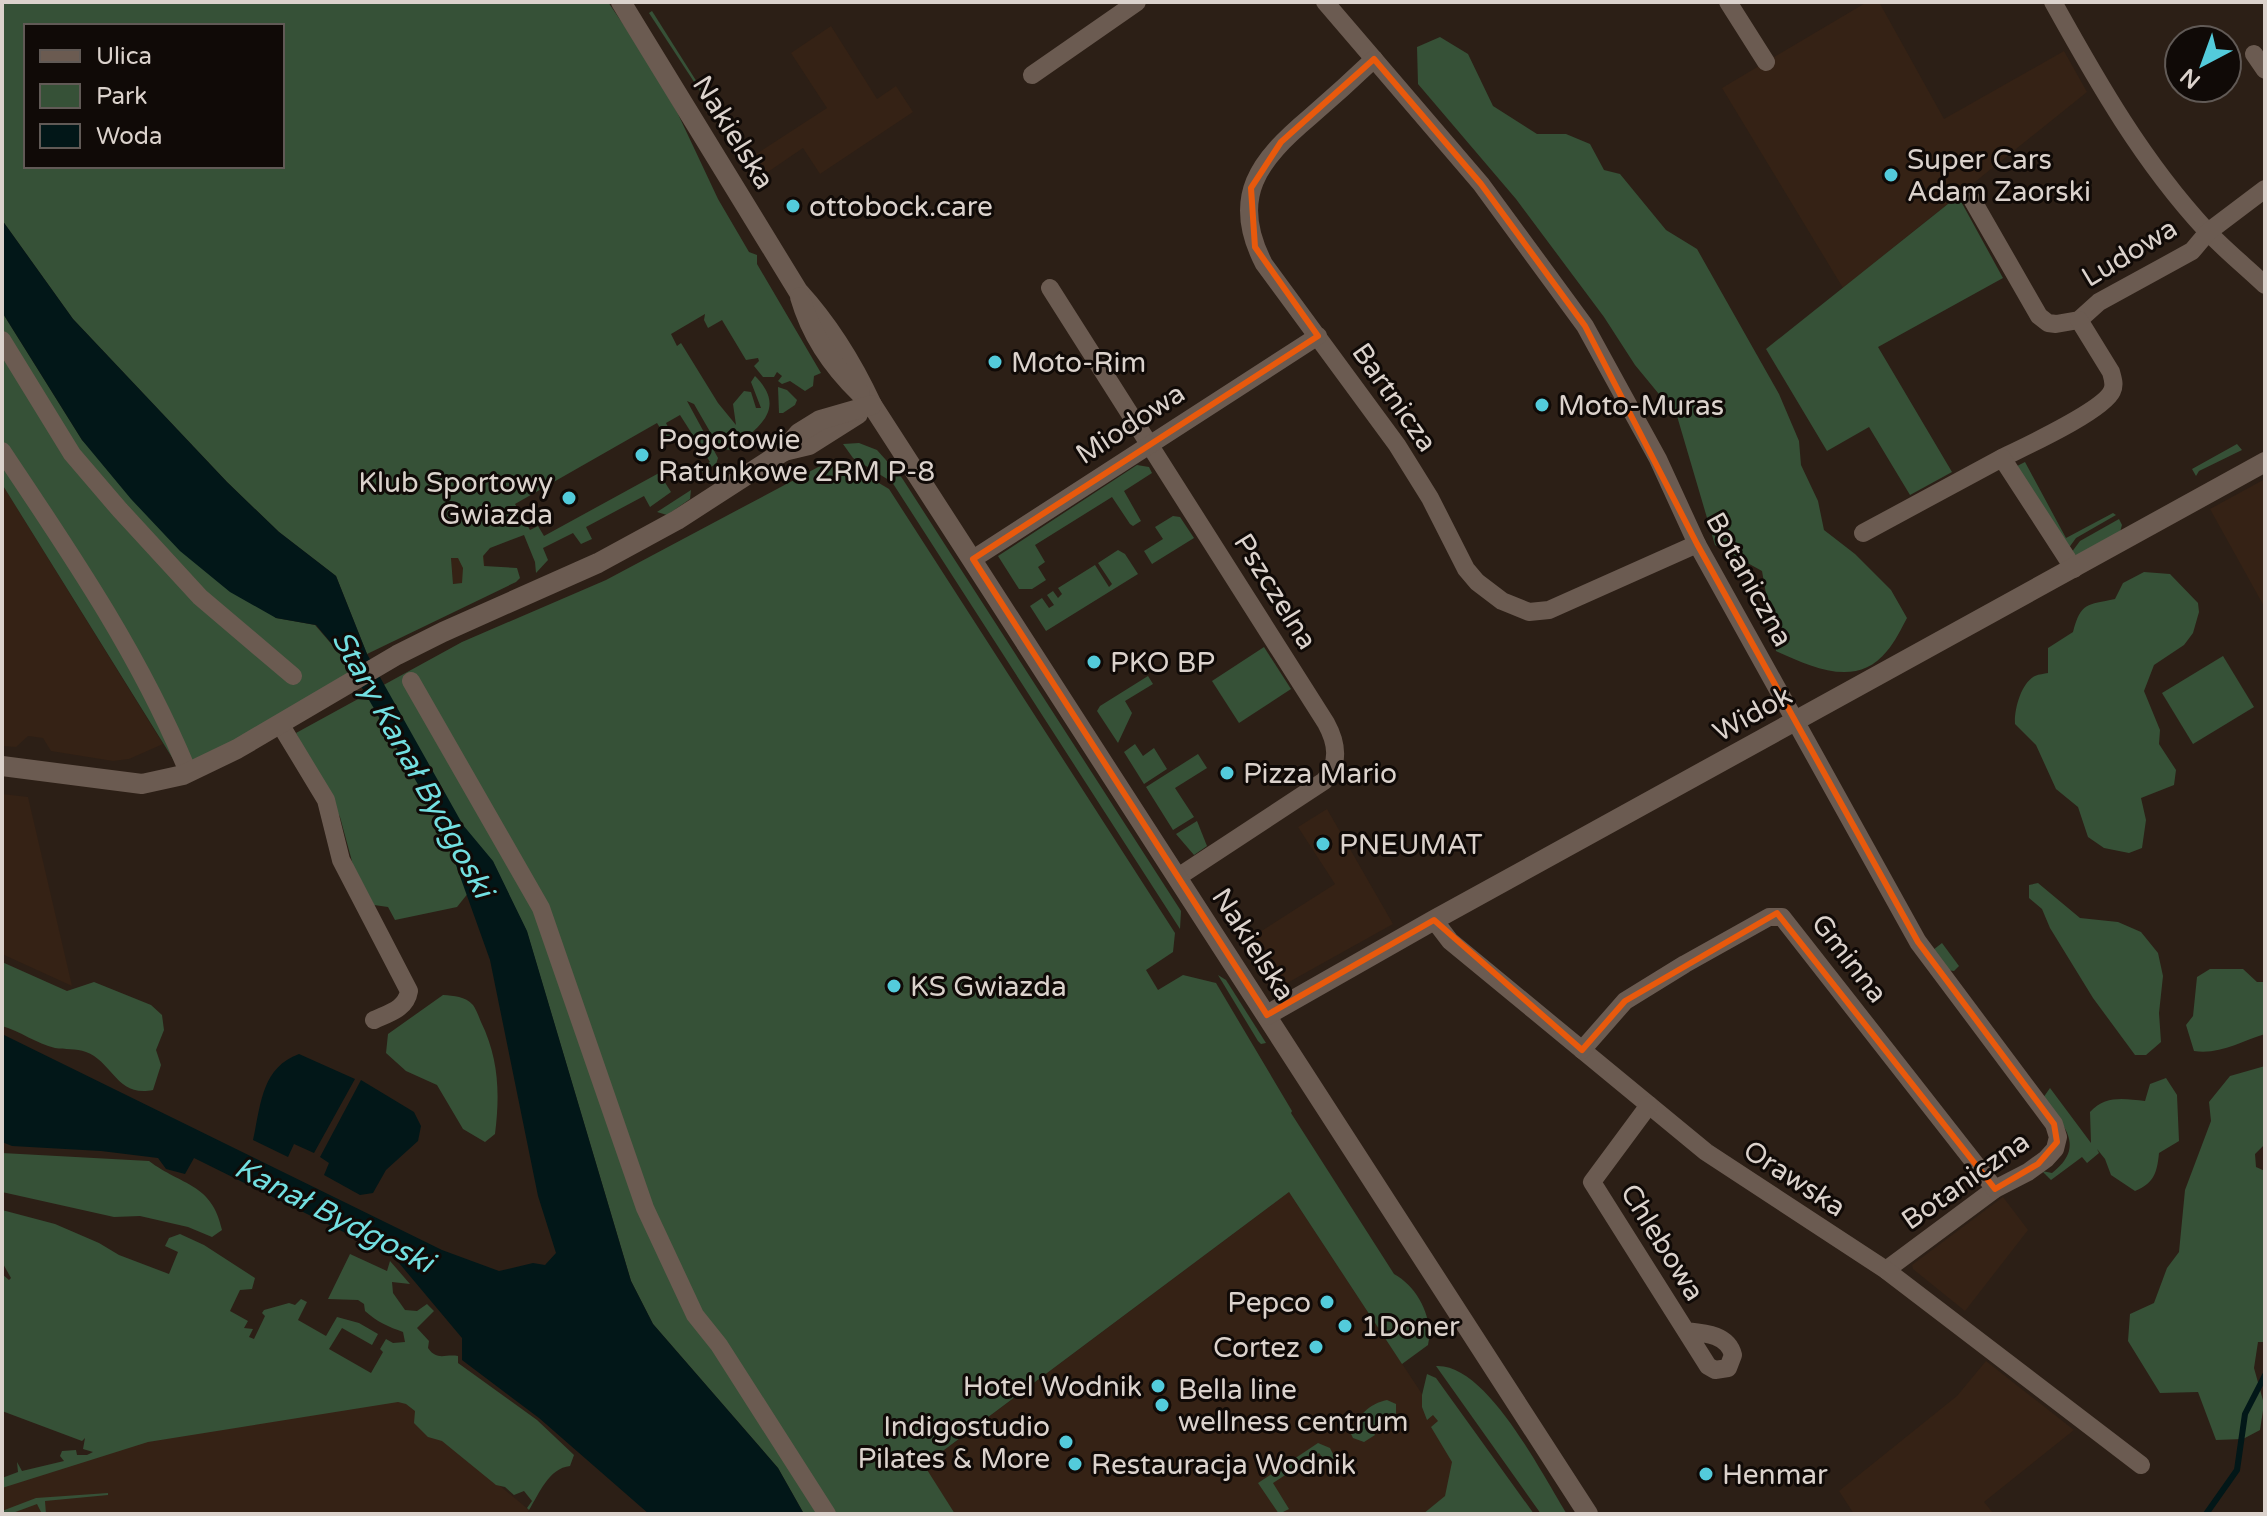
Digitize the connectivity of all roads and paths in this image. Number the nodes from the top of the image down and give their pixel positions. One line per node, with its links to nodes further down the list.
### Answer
1 (621, 2): 19 (street, Nakielska)
2 (1137, 2): 10 (street)
3 (1325, 2): 7 (street, Botaniczna)
4 (1728, 2): 8 (street)
5 (2053, 2): 13 (street)
6 (2254, 54): 9 (street)
7 (1374, 59): 17 (street, Bartnicza); 25 (street, Botaniczna)
8 (1766, 62)
9 (2265, 70)
10 (1032, 75)
11 (2265, 189): 13 (street, Ludowa)
12 (1973, 201): 16 (street, Ludowa)
13 (2208, 232): 14 (street); 16 (street, Ludowa)
14 (2265, 285)
15 (1050, 288): 20 (street, Pszczelna)
16 (2079, 320): 22 (street, Ludowa)
17 (1318, 336): 20 (street, Miodowa); 25 (street, Bartnicza)
18 (2, 340): 28 (street)
19 (872, 405): 26 (street, Nakielska); 31 (street)
20 (1150, 443): 26 (street, Miodowa); 34 (street, Pszczelna)
21 (2, 451): 33 (street)
22 (2002, 458): 24 (street, Ludowa); 27 (street)
23 (2265, 462): 27 (street, Widok)
24 (1863, 533)
25 (1697, 544): 30 (street, Botaniczna)
26 (973, 559): 34 (street, Nakielska)
27 (2074, 569): 30 (street, Widok)
28 (293, 676)
29 (411, 681): 44 (street)
30 (1797, 720): 35 (street, Widok); 40 (street, Botaniczna)
31 (280, 724): 33 (street); 37 (street)
32 (2, 766): 33 (street)
33 (188, 772)
34 (1178, 877): 36 (street, Nakielska)
35 (1434, 920): 36 (street, Widok); 38 (street, Orawska)
36 (1267, 1015): 45 (street, Nakielska)
37 (374, 1020)
38 (1582, 1050): 39 (street, Orawska); 40 (street, Gminna)
39 (1649, 1105): 41 (street, Orawska); 42 (street, Chlebowa)
40 (1995, 1189): 41 (street, Botaniczna)
41 (1886, 1270): 43 (street, Orawska)
42 (1687, 1331)
43 (2141, 1465)
44 (827, 1514)
45 (1588, 1514)

